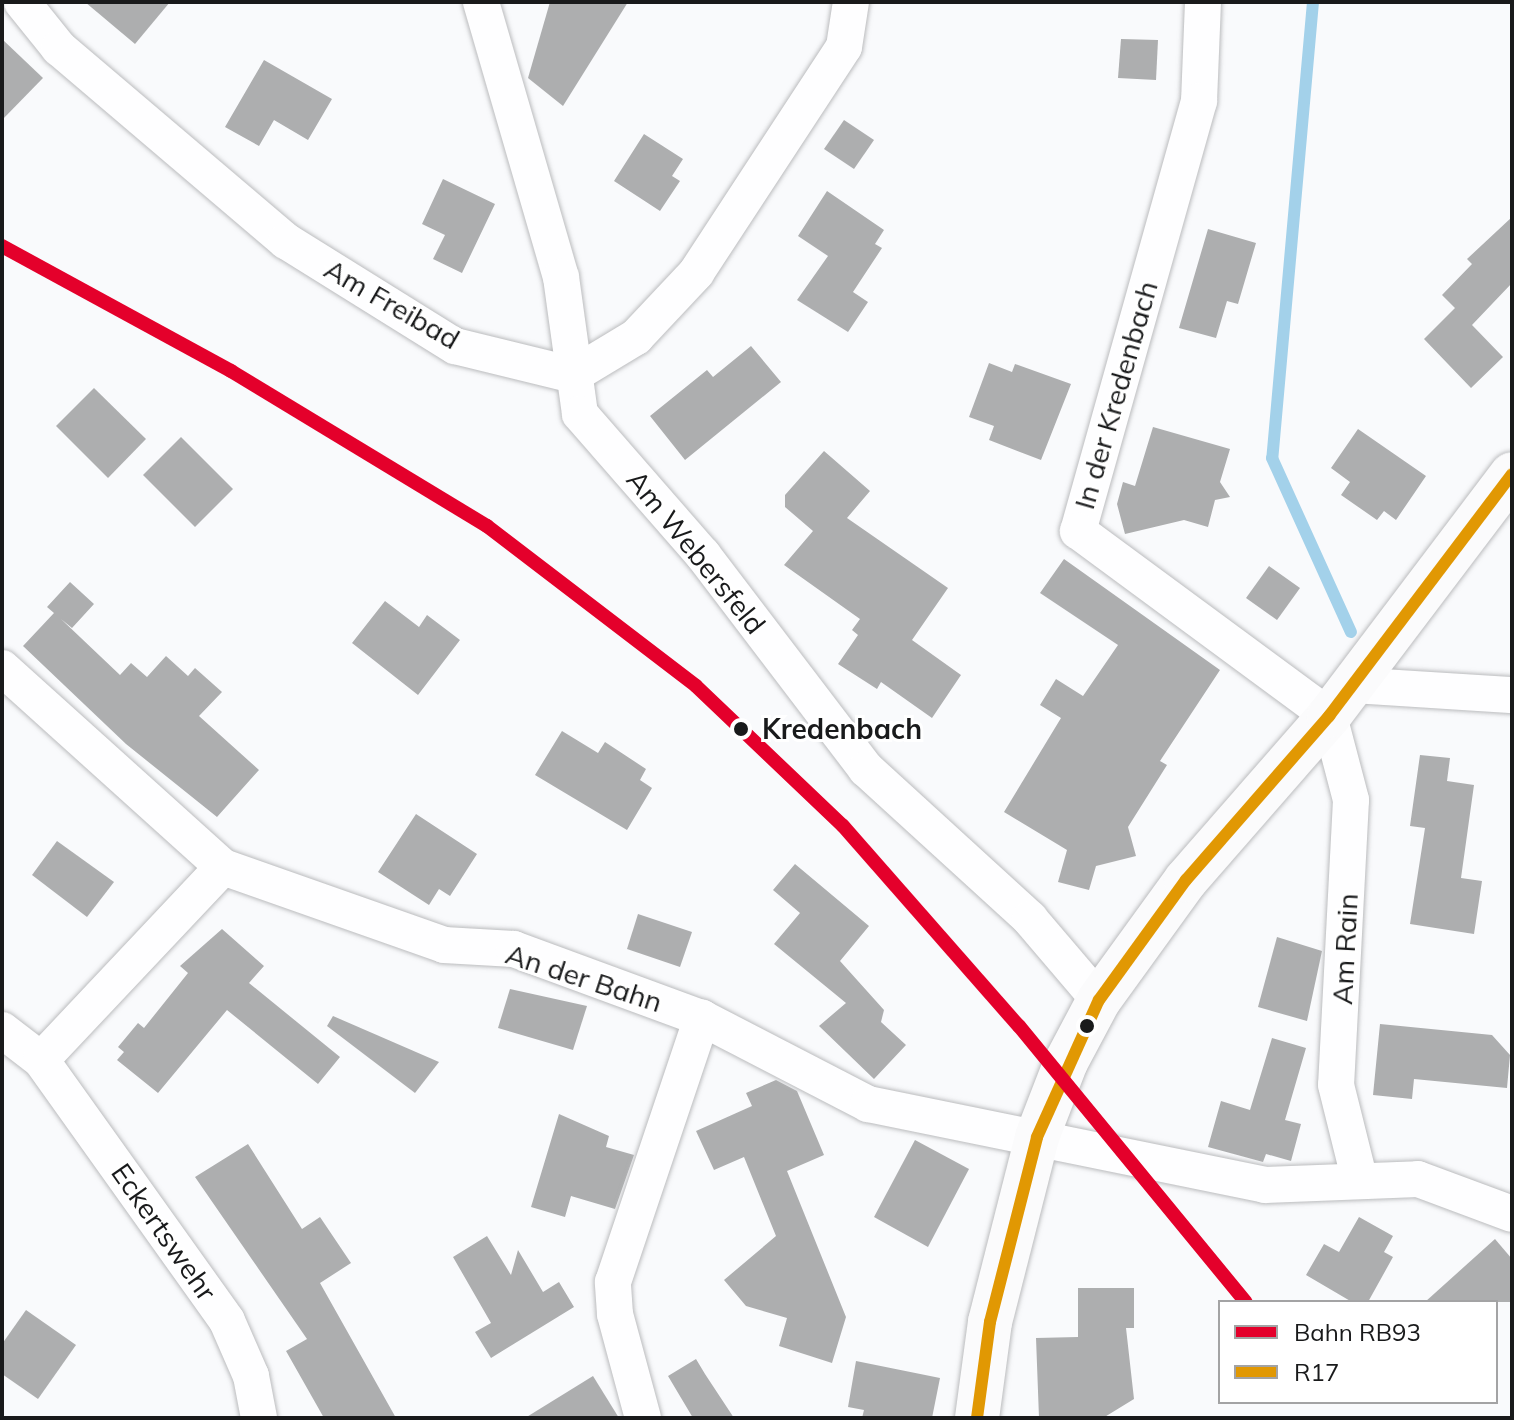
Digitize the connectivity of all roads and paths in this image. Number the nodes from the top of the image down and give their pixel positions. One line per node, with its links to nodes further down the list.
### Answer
1 (22, 2): 5 (street, Am Freibad)
2 (481, 2): 5 (street, Am Webersfeld)
3 (851, 2): 5 (street)
4 (1203, 2): 9 (street, In der Kredenbach)
5 (573, 375): 11 (street, Am Webersfeld)
6 (1512, 474): 9 (main road)
7 (2, 668): 10 (street, An der Bahn)
8 (1512, 695): 9 (street)
9 (1340, 701): 11 (main road); 16 (street, Am Rain)
10 (223, 867): 12 (street, An der Bahn); 14 (street)
11 (1099, 1000): 15 (main road)
12 (702, 1018): 15 (street, An der Bahn); 19 (street)
13 (2, 1030): 14 (street, Eckertswehr)
14 (41, 1060): 18 (street, Eckertswehr)
15 (1037, 1137): 16 (street, An der Bahn); 20 (main road)
16 (1360, 1181): 17 (street, An der Bahn)
17 (1512, 1214)
18 (259, 1418)
19 (643, 1418)
20 (977, 1418)

